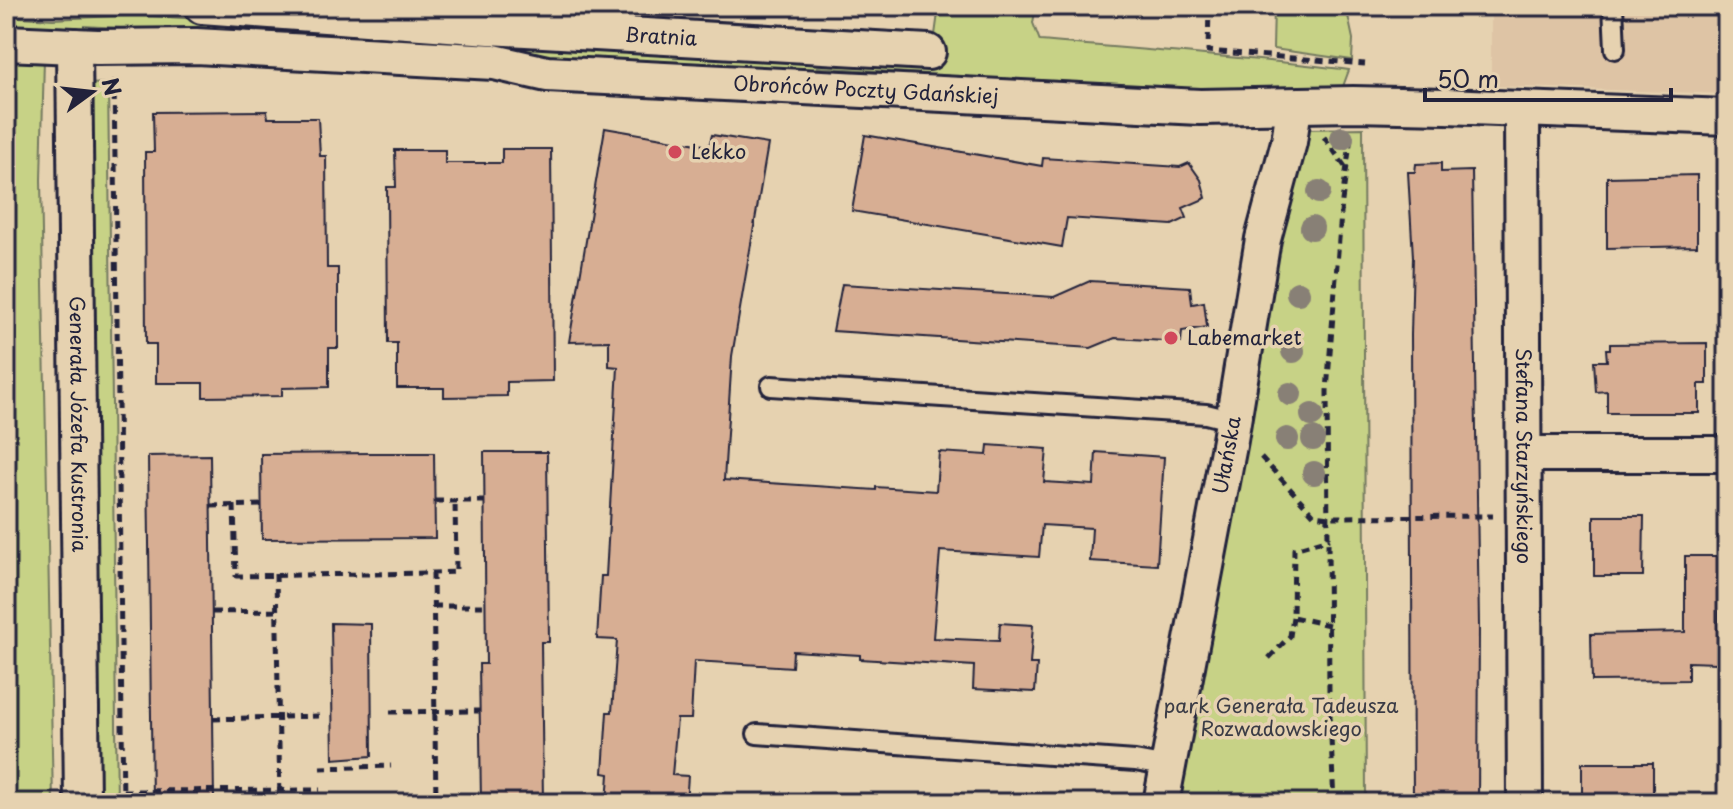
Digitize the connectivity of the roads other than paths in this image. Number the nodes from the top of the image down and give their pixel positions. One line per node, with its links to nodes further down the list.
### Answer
1 (202, 6): 6 (street, Bratnia)
2 (1613, 6): 5 (lane)
3 (6, 43): 4 (street, Obrońców Poczty Gdańskiej)
4 (74, 46): 8 (street, Obrońców Poczty Gdańskiej); 16 (street, Generała Józefa Kustronia)
5 (1615, 49)
6 (928, 52)
7 (1522, 110): 8 (street, Obrońców Poczty Gdańskiej); 9 (street, Obrońców Poczty Gdańskiej); 12 (street, Stefana Starzyńskiego)
8 (1293, 115): 11 (street, Ułańska)
9 (1727, 117)
10 (771, 386): 11 (lane)
11 (1232, 430): 15 (street, Ułańska)
12 (1525, 454): 13 (street); 18 (street, Stefana Starzyńskiego)
13 (1727, 454)
14 (757, 734): 15 (lane)
15 (1168, 767): 17 (street, Ułańska)
16 (82, 803)
17 (1161, 803)
18 (1525, 803)

